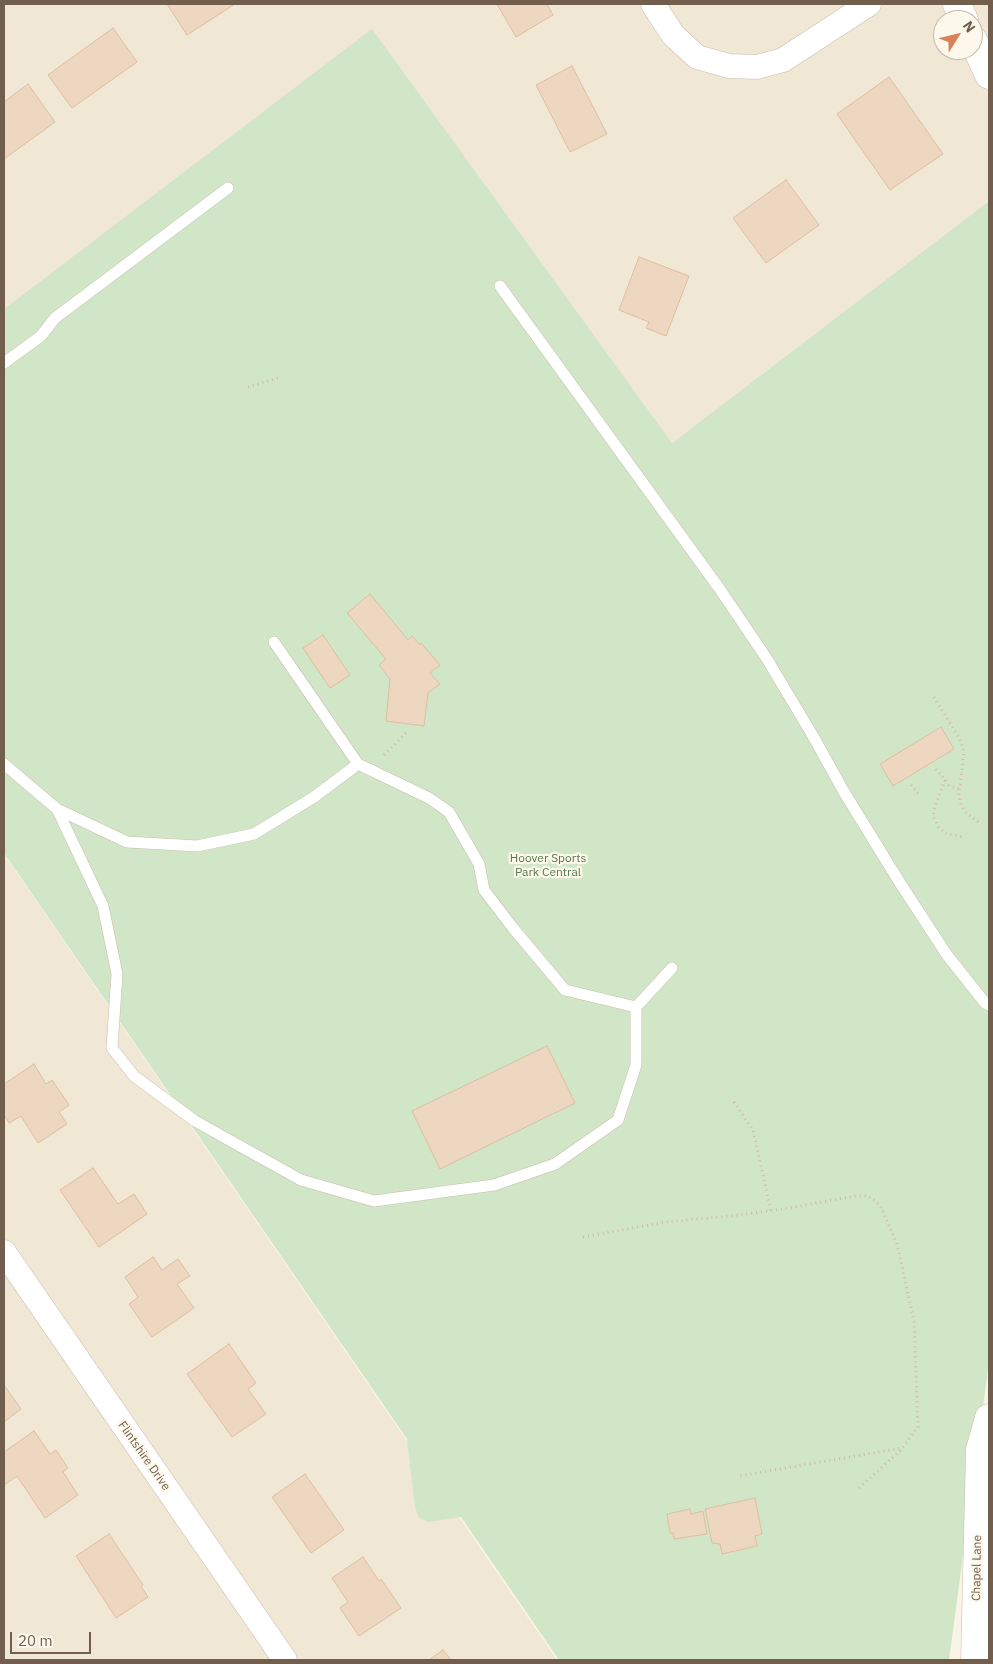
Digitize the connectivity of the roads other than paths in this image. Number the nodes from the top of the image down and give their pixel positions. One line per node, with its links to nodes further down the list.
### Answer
1 (653, 4): 2 (street)
2 (869, 4)
3 (982, 60): 4 (street)
4 (989, 75)
5 (228, 188): 7 (lane)
6 (500, 286): 13 (lane)
7 (4, 363)
8 (274, 642): 10 (lane)
9 (4, 764): 11 (lane)
10 (358, 764): 11 (lane); 14 (lane)
11 (57, 809): 14 (lane)
12 (672, 968): 14 (lane)
13 (989, 1005)
14 (636, 1007)
15 (4, 1252): 17 (street, Flintshire Drive)
16 (989, 1418): 18 (street, Chapel Lane)
17 (285, 1660)
18 (975, 1660)

